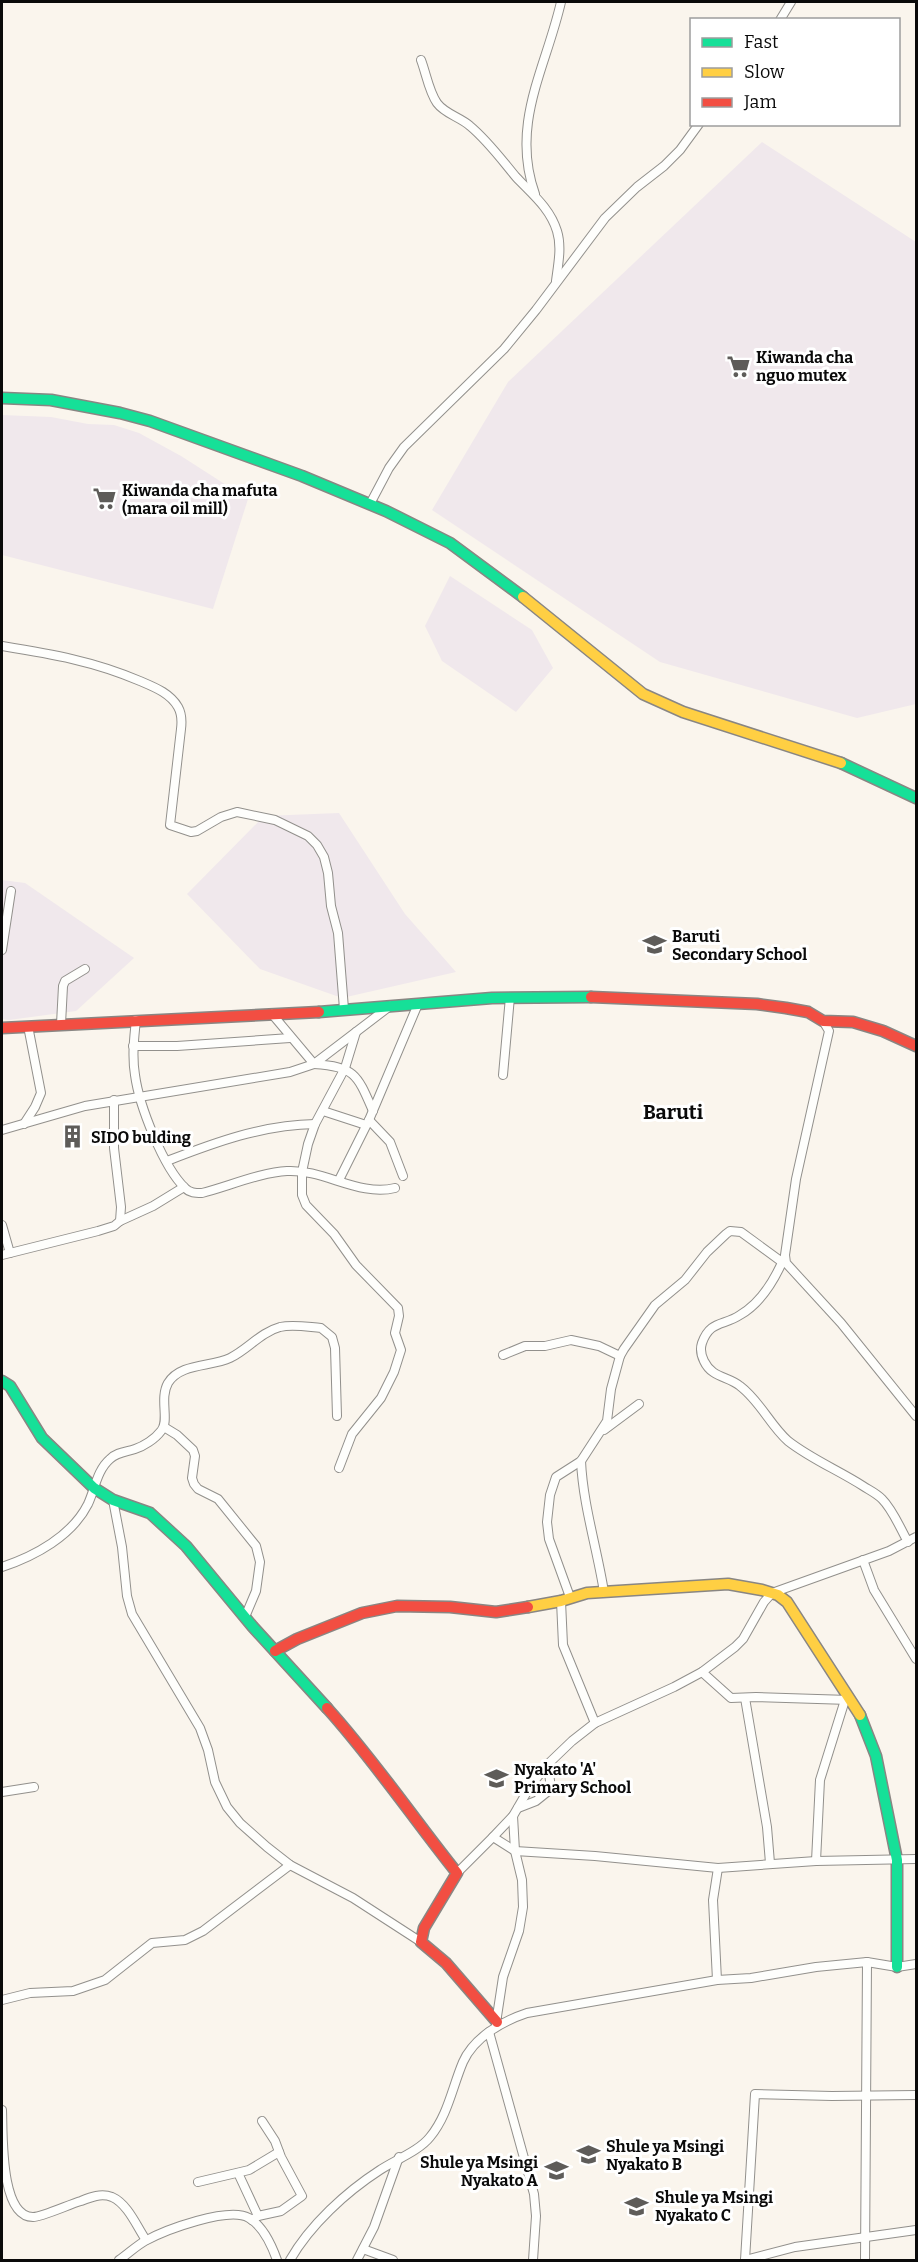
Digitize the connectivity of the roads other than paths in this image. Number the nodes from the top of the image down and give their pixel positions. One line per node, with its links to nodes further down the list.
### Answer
1 (561, 2): 6 (street)
2 (791, 2): 3 (street)
3 (781, 18)
4 (422, 60): 6 (street)
5 (698, 126): 7 (street)
6 (535, 195): 7 (street)
7 (556, 283): 9 (street)
8 (2, 398): 9 (street)
9 (370, 504): 11 (street)
10 (2, 646): 18 (street)
11 (916, 798)
12 (11, 891): 13 (street)
13 (2, 950)
14 (85, 969): 22 (street)
15 (510, 998): 16 (street); 21 (street); 31 (street)
16 (418, 1004): 17 (street); 35 (street)
17 (390, 1006): 18 (street); 25 (street)
18 (344, 1009): 19 (street)
19 (272, 1014): 20 (street); 26 (street)
20 (136, 1020): 22 (street); 27 (street)
21 (823, 1020): 28 (street); 49 (street)
22 (61, 1024): 23 (street)
23 (28, 1026): 24 (street); 37 (street)
24 (2, 1028)
25 (356, 1032): 29 (street); 30 (street)
26 (290, 1038): 27 (street); 29 (street)
27 (134, 1046): 32 (street)
28 (916, 1046)
29 (314, 1064): 30 (street); 32 (street)
30 (345, 1068): 34 (street); 35 (street)
31 (503, 1075)
32 (139, 1096): 33 (street); 40 (street)
33 (114, 1100): 37 (street); 46 (street)
34 (323, 1111): 36 (street); 38 (street)
35 (373, 1111): 36 (street)
36 (367, 1122): 42 (street); 43 (street)
37 (24, 1124): 39 (street)
38 (315, 1124): 40 (street); 41 (street)
39 (2, 1130)
40 (167, 1161): 44 (street)
41 (302, 1172): 43 (street); 44 (street); 59 (street)
42 (403, 1176)
43 (339, 1180): 45 (street)
44 (184, 1188): 46 (street)
45 (395, 1188)
46 (120, 1221): 48 (street)
47 (2, 1225): 48 (street)
48 (6, 1254)
49 (783, 1258): 51 (street); 55 (street); 63 (street)
50 (503, 1355): 51 (street)
51 (620, 1356): 57 (street)
52 (2, 1381): 60 (street)
53 (639, 1404): 57 (street)
54 (337, 1416): 56 (street)
55 (916, 1416)
56 (164, 1427): 60 (street); 69 (street)
57 (601, 1432): 58 (street)
58 (581, 1461): 66 (street); 68 (street)
59 (339, 1468)
60 (94, 1488): 61 (street); 65 (street)
61 (113, 1500): 69 (street); 86 (street)
62 (916, 1537): 63 (street)
63 (908, 1542): 64 (street)
64 (863, 1560): 67 (street); 71 (street)
65 (2, 1567)
66 (604, 1592): 67 (street); 68 (street)
67 (772, 1593): 72 (street); 74 (street)
68 (565, 1599): 70 (street); 75 (street)
69 (245, 1617): 70 (street)
70 (275, 1651): 88 (street)
71 (916, 1659)
72 (702, 1672): 73 (street); 75 (street)
73 (745, 1698): 74 (street); 85 (street)
74 (848, 1700): 83 (street); 84 (street)
75 (595, 1723): 76 (street)
76 (548, 1764): 79 (street); 79 (street)
77 (34, 1787): 78 (street)
78 (2, 1792)
79 (515, 1812): 80 (street); 81 (street)
80 (493, 1837): 81 (street); 88 (street)
81 (515, 1851): 87 (street); 95 (street)
82 (916, 1859): 83 (street)
83 (897, 1860): 84 (street); 92 (street)
84 (816, 1861): 85 (street)
85 (770, 1863): 87 (street)
86 (290, 1865): 89 (street); 94 (street)
87 (718, 1868): 93 (street)
88 (457, 1873): 89 (street)
89 (421, 1942): 95 (street)
90 (867, 1962): 92 (street); 93 (street); 96 (street)
91 (916, 1964): 92 (street)
92 (897, 1967)
93 (717, 1980): 95 (street)
94 (2, 2000)
95 (494, 2027): 101 (street); 114 (street)
96 (865, 2095): 97 (street); 106 (street); 115 (street)
97 (916, 2095)
98 (2, 2110): 107 (street)
99 (262, 2121): 100 (street)
100 (279, 2152): 102 (street); 104 (street)
101 (399, 2157): 108 (street); 111 (street)
102 (238, 2173): 103 (street); 104 (street)
103 (198, 2182)
104 (255, 2218): 107 (street); 110 (street)
105 (916, 2230): 106 (street)
106 (864, 2237): 115 (street); 116 (street)
107 (146, 2241): 109 (street)
108 (363, 2249): 112 (street); 113 (street)
109 (119, 2260)
110 (277, 2260)
111 (290, 2260)
112 (357, 2260)
113 (393, 2260)
114 (533, 2260)
115 (745, 2260)
116 (865, 2260)

